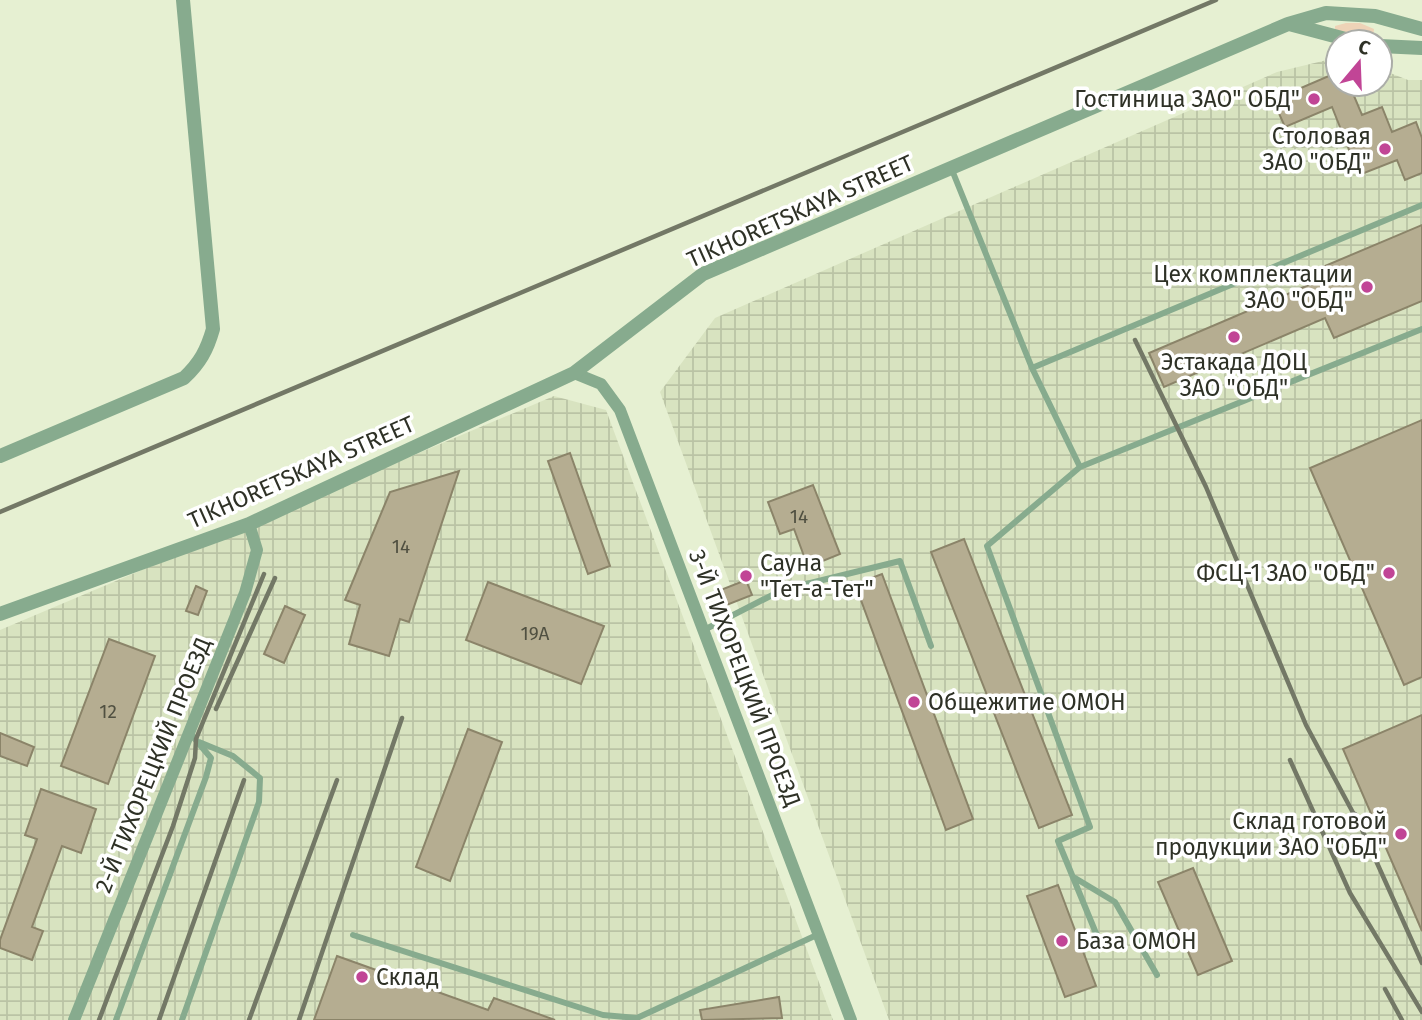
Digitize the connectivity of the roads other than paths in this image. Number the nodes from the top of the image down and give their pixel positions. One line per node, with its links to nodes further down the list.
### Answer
1 (183, 0): 12 (street)
2 (1288, 24): 3 (street, TIKHORETSKAYA STREET); 4 (street); 7 (street, TIKHORETSKAYA STREET)
3 (1422, 29)
4 (1324, 33)
5 (1394, 47): 6 (street)
6 (1422, 48)
7 (951, 168): 10 (lane); 11 (street, TIKHORETSKAYA STREET)
8 (1422, 205): 10 (lane)
9 (1422, 329): 13 (lane)
10 (1032, 368): 13 (lane)
11 (573, 373): 14 (street, TIKHORETSKAYA STREET); 16 (street, 3-Й ТИХОРЕЦКИЙ ПРОЕЗД)
12 (0, 456)
13 (1080, 467): 20 (lane)
14 (248, 524): 15 (street, TIKHORETSKAYA STREET); 18 (street, 2-Й ТИХОРЕЦКИЙ ПРОЕЗД)
15 (0, 614)
16 (704, 630): 17 (lane); 22 (street, 3-Й ТИХОРЕЦКИЙ ПРОЕЗД)
17 (931, 646)
18 (188, 730): 19 (lane); 26 (street, 2-Й ТИХОРЕЦКИЙ ПРОЕЗД)
19 (199, 742): 27 (lane); 28 (lane)
20 (1073, 877): 23 (lane); 24 (lane)
21 (354, 934): 25 (lane)
22 (819, 934): 25 (lane); 30 (street, 3-Й ТИХОРЕЦКИЙ ПРОЕЗД)
23 (1100, 943)
24 (1157, 975)
25 (651, 1011): 29 (lane)
26 (74, 1020)
27 (116, 1020)
28 (182, 1020)
29 (656, 1020)
30 (851, 1020)

